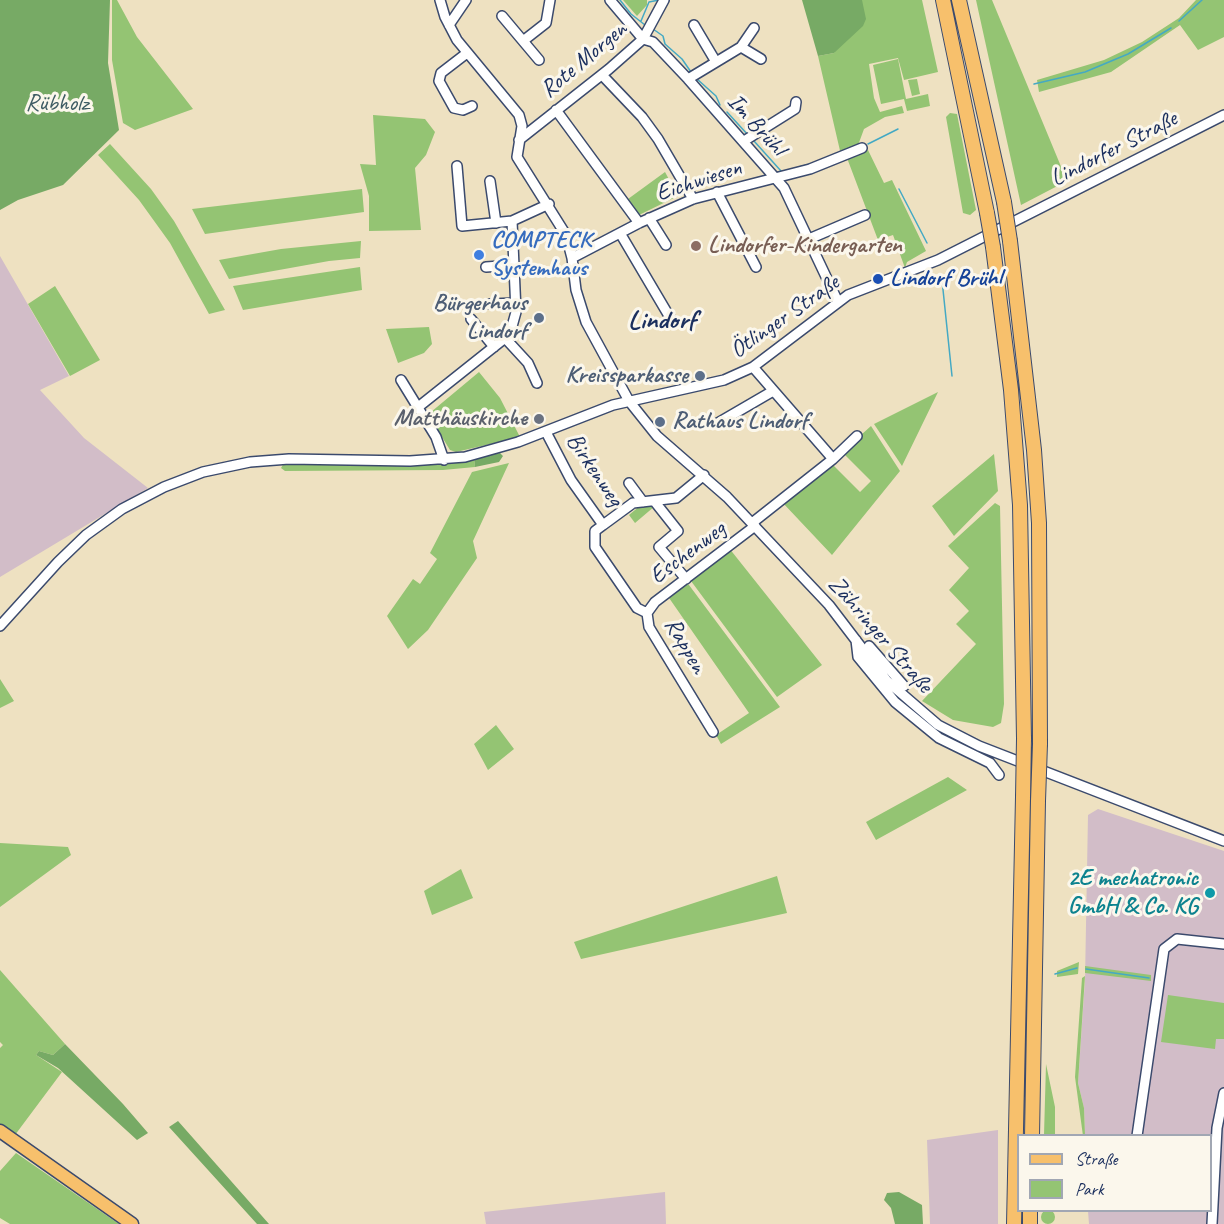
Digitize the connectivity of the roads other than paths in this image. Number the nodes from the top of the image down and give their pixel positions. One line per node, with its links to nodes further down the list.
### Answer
1 (440, 0): 9 (street, Zähringer Straße)
2 (466, 0): 9 (street)
3 (550, 0): 13 (street)
4 (610, 0): 12 (street, Im Brühl)
5 (664, 0): 12 (street, Rote Morgen)
6 (943, 0): 86 (highway, bridge)
7 (959, 0): 82 (highway, bridge)
8 (502, 16): 13 (street)
9 (449, 25): 15 (street, Zähringer Straße)
10 (694, 25): 18 (street)
11 (754, 28): 14 (street)
12 (643, 39): 19 (street, Rote Morgen); 20 (street, Im Brühl)
13 (523, 41): 17 (street)
14 (741, 47): 16 (street); 18 (street)
15 (467, 53): 22 (street); 25 (street, Zähringer Straße)
16 (761, 59)
17 (539, 60)
18 (716, 62): 20 (street)
19 (602, 75): 23 (street, Rote Morgen); 32 (street)
20 (688, 79): 26 (street, Im Brühl)
21 (796, 102): 26 (street)
22 (472, 106)
23 (556, 110): 25 (street, Rote Morgen); 39 (street)
24 (1224, 115): 36 (street, Lindorfer Straße)
25 (519, 140): 33 (street, Zähringer Straße)
26 (744, 141): 29 (street, Im Brühl)
27 (862, 148): 29 (street, Eichwiesen)
28 (457, 165): 38 (street)
29 (778, 179): 31 (street, Eichwiesen); 41 (street, Im Brühl)
30 (490, 181): 38 (street)
31 (717, 192): 32 (street, Eichwiesen); 46 (street)
32 (693, 200): 35 (street, Eichwiesen)
33 (549, 204): 37 (street); 43 (street, Zähringer Straße)
34 (864, 215): 41 (street)
35 (649, 218): 39 (street, Eichwiesen); 42 (street, Eichwiesen)
36 (1021, 218): 47 (street, Ötlinger Straße)
37 (512, 221): 38 (street); 44 (street)
38 (496, 223)
39 (639, 223): 40 (street, Eichwiesen)
40 (620, 233): 43 (street, Eichwiesen); 51 (street)
41 (809, 239): 47 (street, Im Brühl)
42 (666, 244)
43 (572, 258): 58 (street, Zähringer Straße)
44 (514, 265): 45 (street); 48 (street)
45 (486, 267)
46 (756, 267)
47 (838, 302): 54 (street, Ötlinger Straße)
48 (516, 303): 49 (street); 52 (street)
49 (490, 304)
50 (471, 319): 53 (street)
51 (672, 321)
52 (505, 338): 53 (street); 56 (street)
53 (494, 347): 59 (street)
54 (753, 367): 57 (street); 58 (street, Ötlinger Straße)
55 (401, 380): 59 (street)
56 (537, 383)
57 (773, 391): 60 (street); 63 (street)
58 (629, 400): 61 (street, Ötlinger Straße); 65 (street, Zähringer Straße)
59 (417, 408): 64 (street)
60 (718, 423)
61 (546, 432): 64 (street, Ötlinger Straße); 69 (street, Birkenweg)
62 (857, 436): 63 (street, Eschenweg)
63 (833, 459): 70 (street, Eschenweg)
64 (444, 460): 73 (street, Ötlinger Straße)
65 (704, 475): 68 (street, Birkenweg); 70 (street, Zähringer Straße)
66 (629, 483): 67 (street, Birkenweg)
67 (644, 502): 68 (street, Birkenweg); 69 (street, Birkenweg)
68 (655, 502): 71 (street)
69 (603, 525): 72 (street, Rappen)
70 (753, 525): 71 (street, Eschenweg); 74 (street, Zähringer Straße)
71 (686, 579): 72 (street, Eschenweg)
72 (647, 613): 76 (street, Rappen)
73 (0, 626)
74 (856, 640): 75 (street); 77 (street); 78 (street, Zähringer Straße)
75 (904, 686)
76 (713, 732)
77 (999, 775)
78 (1224, 841)
79 (1224, 944): 83 (street)
80 (1224, 1093): 84 (street)
81 (0, 1131): 85 (main road)
82 (1032, 1134)
83 (1137, 1134)
84 (1216, 1160): 87 (street)
85 (132, 1224)
86 (1014, 1224)
87 (1212, 1224)

